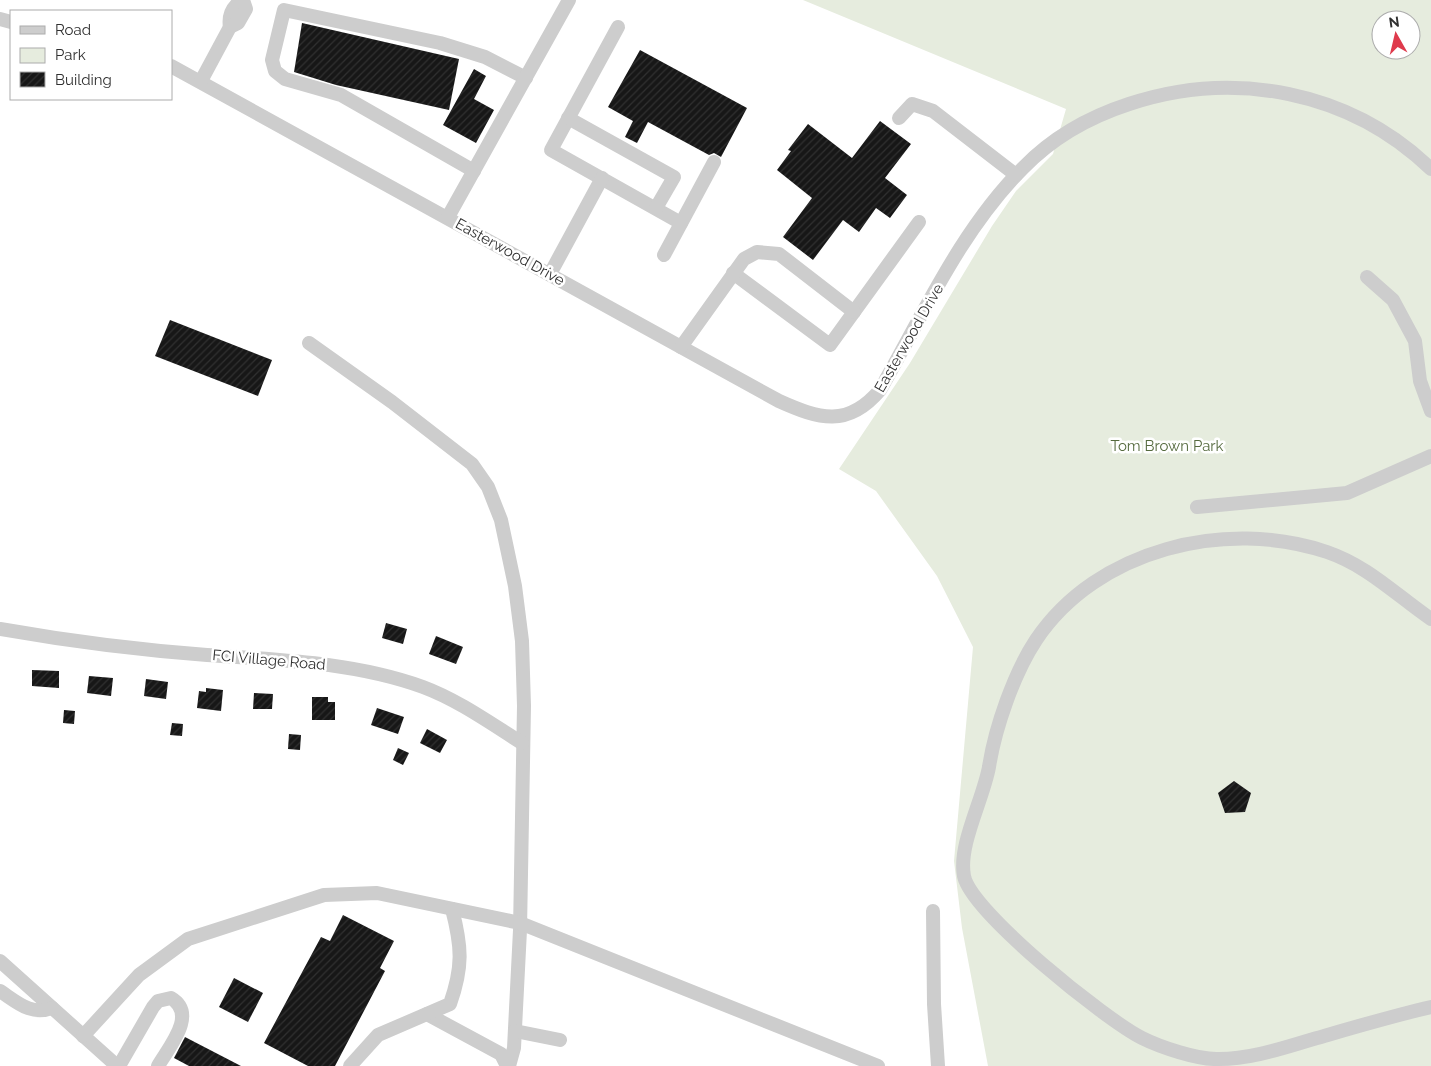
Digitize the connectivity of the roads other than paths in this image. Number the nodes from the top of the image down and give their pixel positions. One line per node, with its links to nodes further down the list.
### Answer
1 (243, 0): 6 (street)
2 (569, 0): 5 (street)
3 (618, 27): 7 (street)
4 (172, 66): 6 (street, Easterwood Drive)
5 (526, 78): 11 (street); 11 (street)
6 (201, 81): 15 (street, Easterwood Drive)
7 (568, 118): 13 (street); 14 (street)
8 (899, 118): 12 (street)
9 (714, 162): 17 (street)
10 (1431, 169): 12 (street, Easterwood Drive)
11 (474, 171): 15 (street)
12 (1016, 175): 24 (street, Easterwood Drive)
13 (602, 178): 14 (street); 20 (street)
14 (656, 208): 17 (street)
15 (448, 217): 20 (street, Easterwood Drive)
16 (919, 222): 22 (street)
17 (681, 223): 18 (street)
18 (664, 255)
19 (733, 273): 22 (street); 22 (street); 24 (street)
20 (550, 274): 24 (street, Easterwood Drive)
21 (1367, 277): 25 (street)
22 (854, 312)
23 (309, 343): 30 (street)
24 (681, 346)
25 (1431, 411)
26 (1431, 456): 27 (street)
27 (1197, 507)
28 (1431, 619): 36 (street)
29 (0, 630): 30 (street, FCI Village Road)
30 (522, 743): 33 (street)
31 (452, 909): 33 (street); 38 (street); 40 (street)
32 (933, 910): 49 (street)
33 (520, 923): 39 (street); 48 (street)
34 (0, 961): 37 (street)
35 (0, 991): 37 (street)
36 (1431, 1007)
37 (52, 1008): 40 (street)
38 (427, 1014): 46 (street); 47 (street)
39 (515, 1031): 41 (street); 47 (street)
40 (83, 1036): 42 (street)
41 (560, 1040)
42 (102, 1053): 43 (street); 44 (street)
43 (95, 1066)
44 (118, 1066): 45 (street)
45 (158, 1066)
46 (350, 1066)
47 (508, 1066)
48 (878, 1066)
49 (938, 1066)

